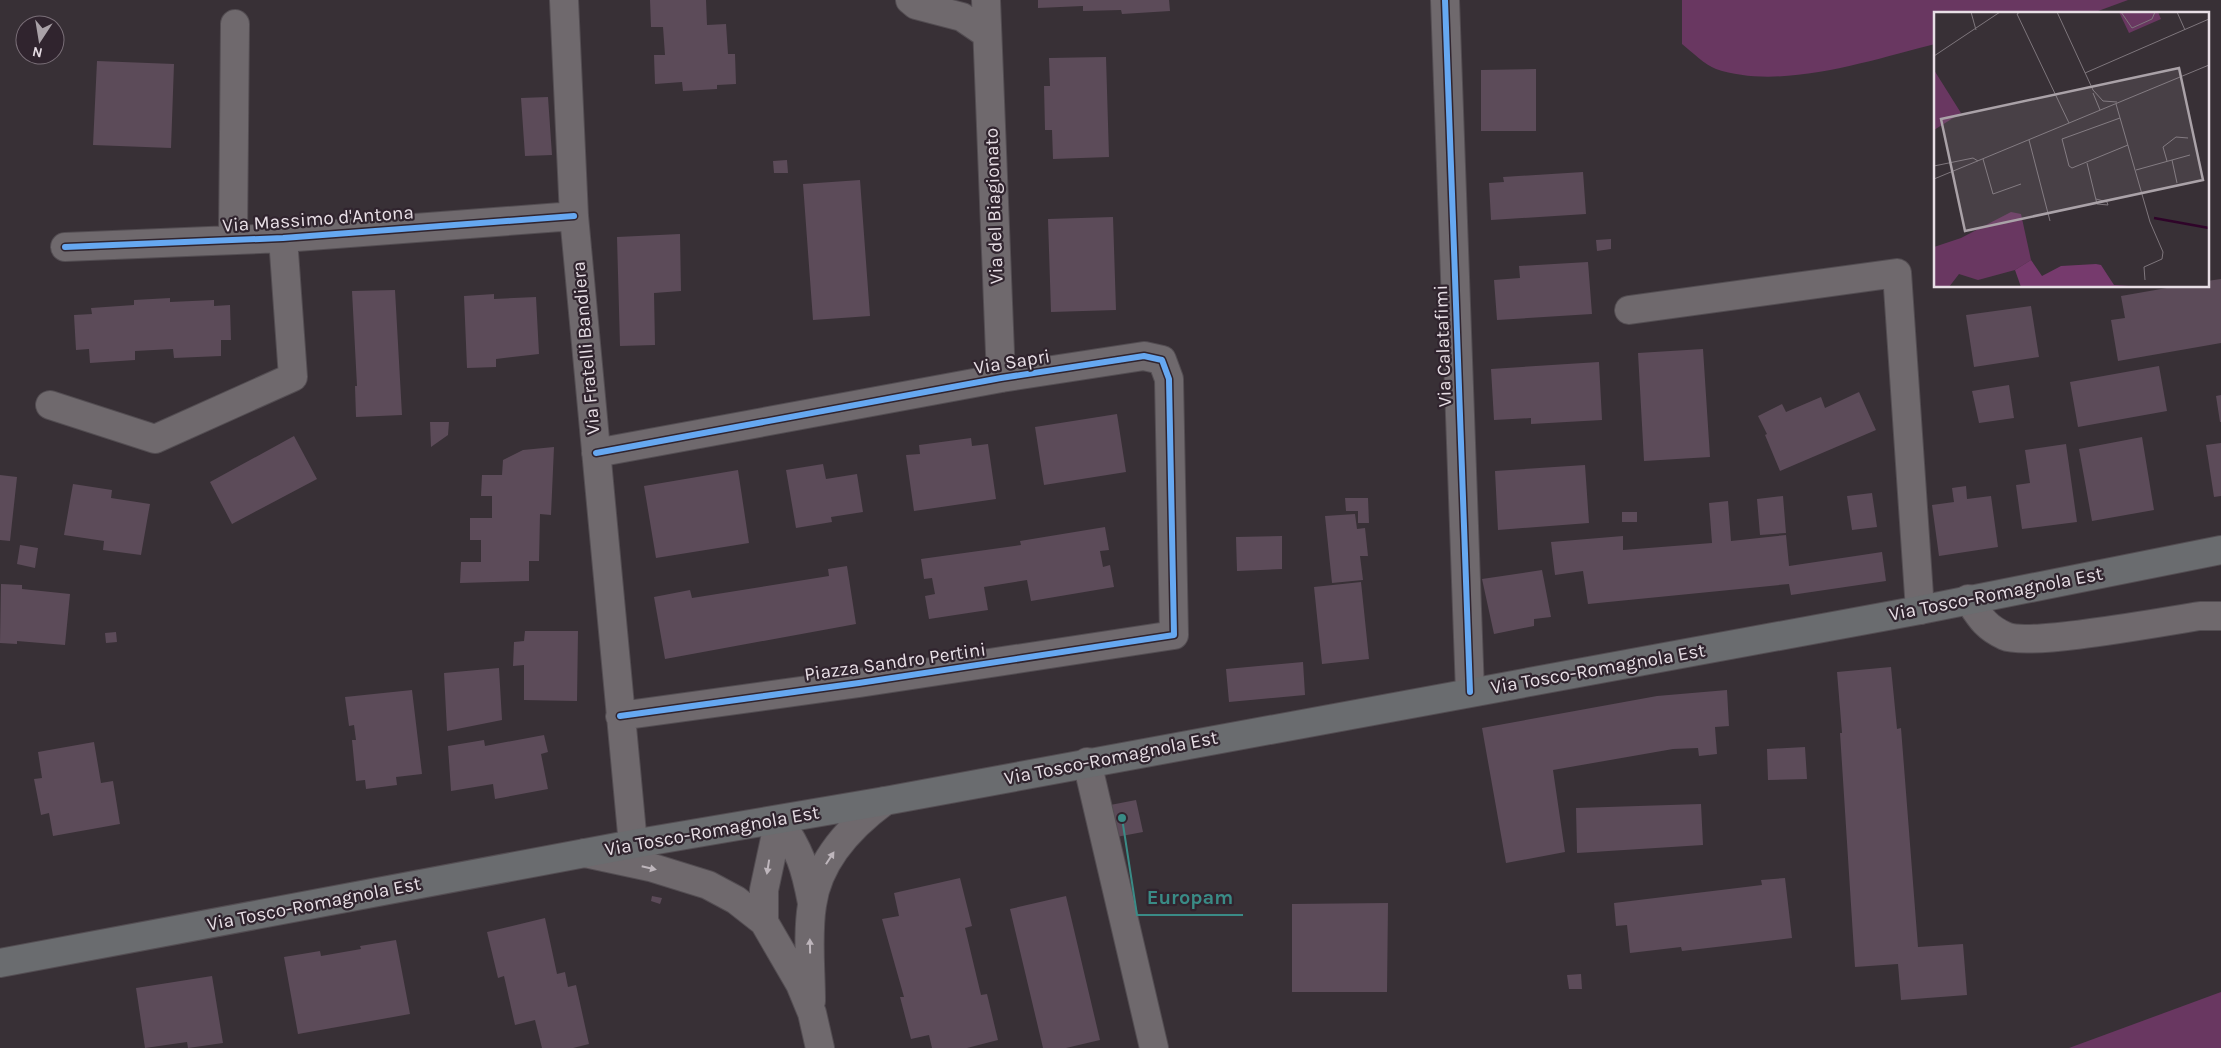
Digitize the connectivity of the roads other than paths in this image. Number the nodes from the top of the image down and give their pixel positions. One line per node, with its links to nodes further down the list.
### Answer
1 (564, 0): 7 (street, Via Fratelli Bandiera)
2 (910, 0): 6 (street)
3 (986, 0): 6 (street, Via del Biagionato)
4 (1445, 0): 20 (street, Via Calatafimi)
5 (234, 24): 9 (street, Via Massimo d'Antona)
6 (987, 34): 12 (street, Via del Biagionato)
7 (574, 216): 8 (street, Via Massimo d'Antona); 14 (street, Via Fratelli Bandiera)
8 (283, 238): 9 (street, Via Massimo d'Antona); 13 (street)
9 (233, 240): 10 (street, Via Massimo d'Antona)
10 (65, 247)
11 (1629, 310): 17 (street)
12 (1001, 378): 14 (street, Via Sapri); 19 (street, Via Sapri)
13 (50, 405)
14 (596, 453): 21 (street, Via Fratelli Bandiera)
15 (2221, 550): 16 (main road, Via Tosco-Romagnola Est)
16 (1968, 599): 17 (main road, Via Tosco-Romagnola Est); 18 (street)
17 (1920, 610): 20 (main road, Via Tosco-Romagnola Est)
18 (2221, 616)
19 (1174, 635): 21 (street, Piazza Sandro Pertini)
20 (1470, 692): 22 (main road, Via Tosco-Romagnola Est)
21 (620, 716): 25 (street, Via Fratelli Bandiera)
22 (1087, 762): 23 (main road, Via Tosco-Romagnola Est); 32 (street)
23 (885, 801): 24 (main road, Via Tosco-Romagnola Est); 27 (street, one-way to 23)
24 (779, 820): 25 (main road, Via Tosco-Romagnola Est); 27 (street); 28 (street, one-way to 28)
25 (633, 844): 26 (main road, Via Tosco-Romagnola Est)
26 (585, 853): 28 (street, one-way to 28); 29 (main road, Via Tosco-Romagnola Est)
27 (812, 903): 30 (street, one-way to 27)
28 (764, 922): 30 (street)
29 (0, 963)
30 (812, 1013): 31 (street)
31 (820, 1048)
32 (1154, 1048)

